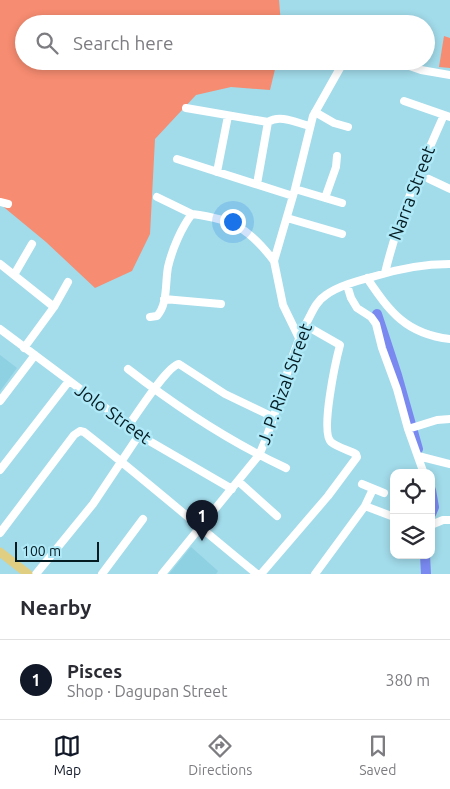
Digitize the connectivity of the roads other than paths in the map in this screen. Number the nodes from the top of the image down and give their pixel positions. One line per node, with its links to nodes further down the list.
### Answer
1 (339, 70): 6 (street)
2 (420, 70): 3 (street)
3 (450, 75)
4 (404, 101): 8 (street)
5 (186, 108): 7 (street)
6 (315, 112): 10 (street); 11 (street)
7 (228, 116): 9 (street); 14 (street)
8 (447, 116): 29 (street, Narra Street)
9 (268, 122): 10 (street); 16 (street)
10 (310, 126): 18 (street)
11 (348, 128)
12 (337, 156): 20 (street)
13 (176, 159): 14 (street)
14 (217, 172): 16 (street)
15 (429, 179): 17 (street)
16 (256, 184): 18 (street)
17 (450, 189)
18 (294, 193): 20 (street); 23 (street)
19 (157, 197): 22 (street)
20 (325, 198): 21 (street)
21 (342, 203)
22 (192, 214): 26 (street); 34 (street)
23 (287, 218): 24 (street); 26 (street)
24 (342, 234)
25 (32, 244): 30 (street)
26 (274, 261): 40 (street)
27 (0, 264): 30 (street)
28 (450, 264): 29 (street, J. P. Rizal Street)
29 (385, 273): 31 (street, J. P. Rizal Street)
30 (14, 275): 36 (street)
31 (367, 278): 33 (street, J. P. Rizal Street); 41 (street)
32 (68, 282): 36 (street)
33 (347, 285): 38 (street, J. P. Rizal Street); 51 (street)
34 (164, 299): 35 (street); 37 (street)
35 (221, 304)
36 (54, 306): 42 (street)
37 (150, 317)
38 (305, 325): 40 (street, J. P. Rizal Street); 78 (street)
39 (0, 329): 42 (street, Jolo Street)
40 (299, 338): 48 (street, J. P. Rizal Street)
41 (450, 339)
42 (24, 348): 43 (street, Jolo Street)
43 (35, 355): 45 (street, Jolo Street); 47 (street)
44 (128, 370): 46 (street)
45 (69, 381): 50 (street, Jolo Street); 59 (street)
46 (154, 390): 48 (street); 50 (street); 53 (street)
47 (0, 401)
48 (273, 417): 53 (street, J. P. Rizal Street)
49 (450, 419): 51 (street)
50 (128, 426): 52 (street, Jolo Street)
51 (409, 428): 54 (street)
52 (139, 435): 55 (street); 62 (street, Jolo Street)
53 (259, 455): 57 (street); 60 (street, J. P. Rizal Street)
54 (418, 456): 56 (street); 58 (street)
55 (122, 462): 71 (street); 72 (street); 75 (street)
56 (450, 464)
57 (286, 468)
58 (422, 469)
59 (0, 470)
60 (238, 482): 62 (street, J. P. Rizal Street); 67 (street)
61 (362, 484): 63 (street)
62 (232, 489): 71 (street, J. P. Rizal Street)
63 (373, 489): 64 (street); 65 (street)
64 (384, 493)
65 (365, 506): 66 (street); 79 (street)
66 (390, 515)
67 (277, 516)
68 (143, 519): 76 (street)
69 (450, 520): 70 (street)
70 (435, 523)
71 (200, 529): 77 (street, J. P. Rizal Street); 78 (street)
72 (0, 533)
73 (0, 552): 74 (main road)
74 (28, 574)
75 (36, 574)
76 (102, 574)
77 (162, 574)
78 (259, 574)
79 (315, 574)

